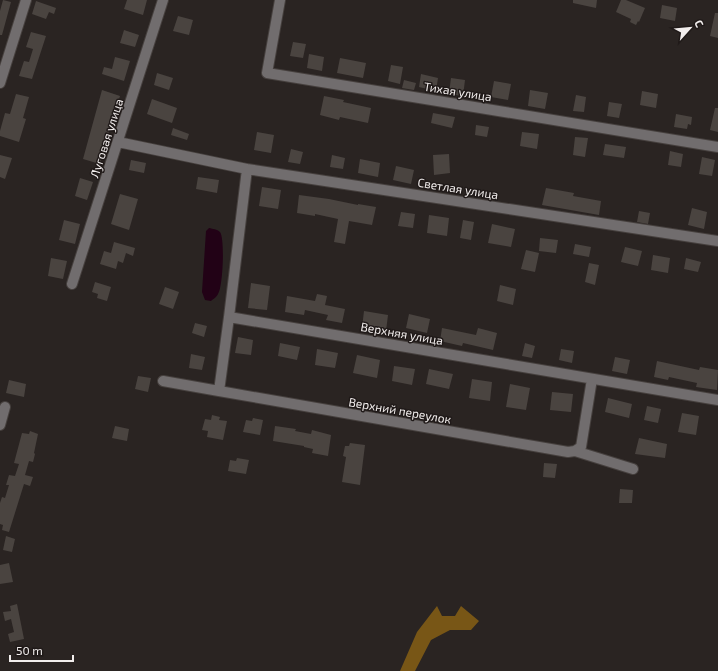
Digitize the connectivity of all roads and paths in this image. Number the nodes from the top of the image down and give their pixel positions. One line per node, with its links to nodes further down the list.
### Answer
1 (26, 0): 4 (street)
2 (163, 0): 5 (street, Луговая улица)
3 (280, 0): 6 (street, Тихая улица)
4 (0, 83)
5 (118, 142): 7 (street, Светлая улица); 9 (street, Луговая улица)
6 (718, 147)
7 (247, 169): 8 (street, Светлая улица); 10 (street)
8 (718, 241)
9 (72, 284)
10 (229, 317): 11 (street, Верхняя улица); 13 (street)
11 (592, 379): 14 (street, Верхняя улица); 17 (street)
12 (163, 381): 13 (street, Верхний переулок)
13 (219, 391): 17 (street, Верхний переулок)
14 (718, 400)
15 (5, 407): 16 (street)
16 (0, 425)
17 (575, 451): 18 (street, Верхний переулок)
18 (634, 469)

